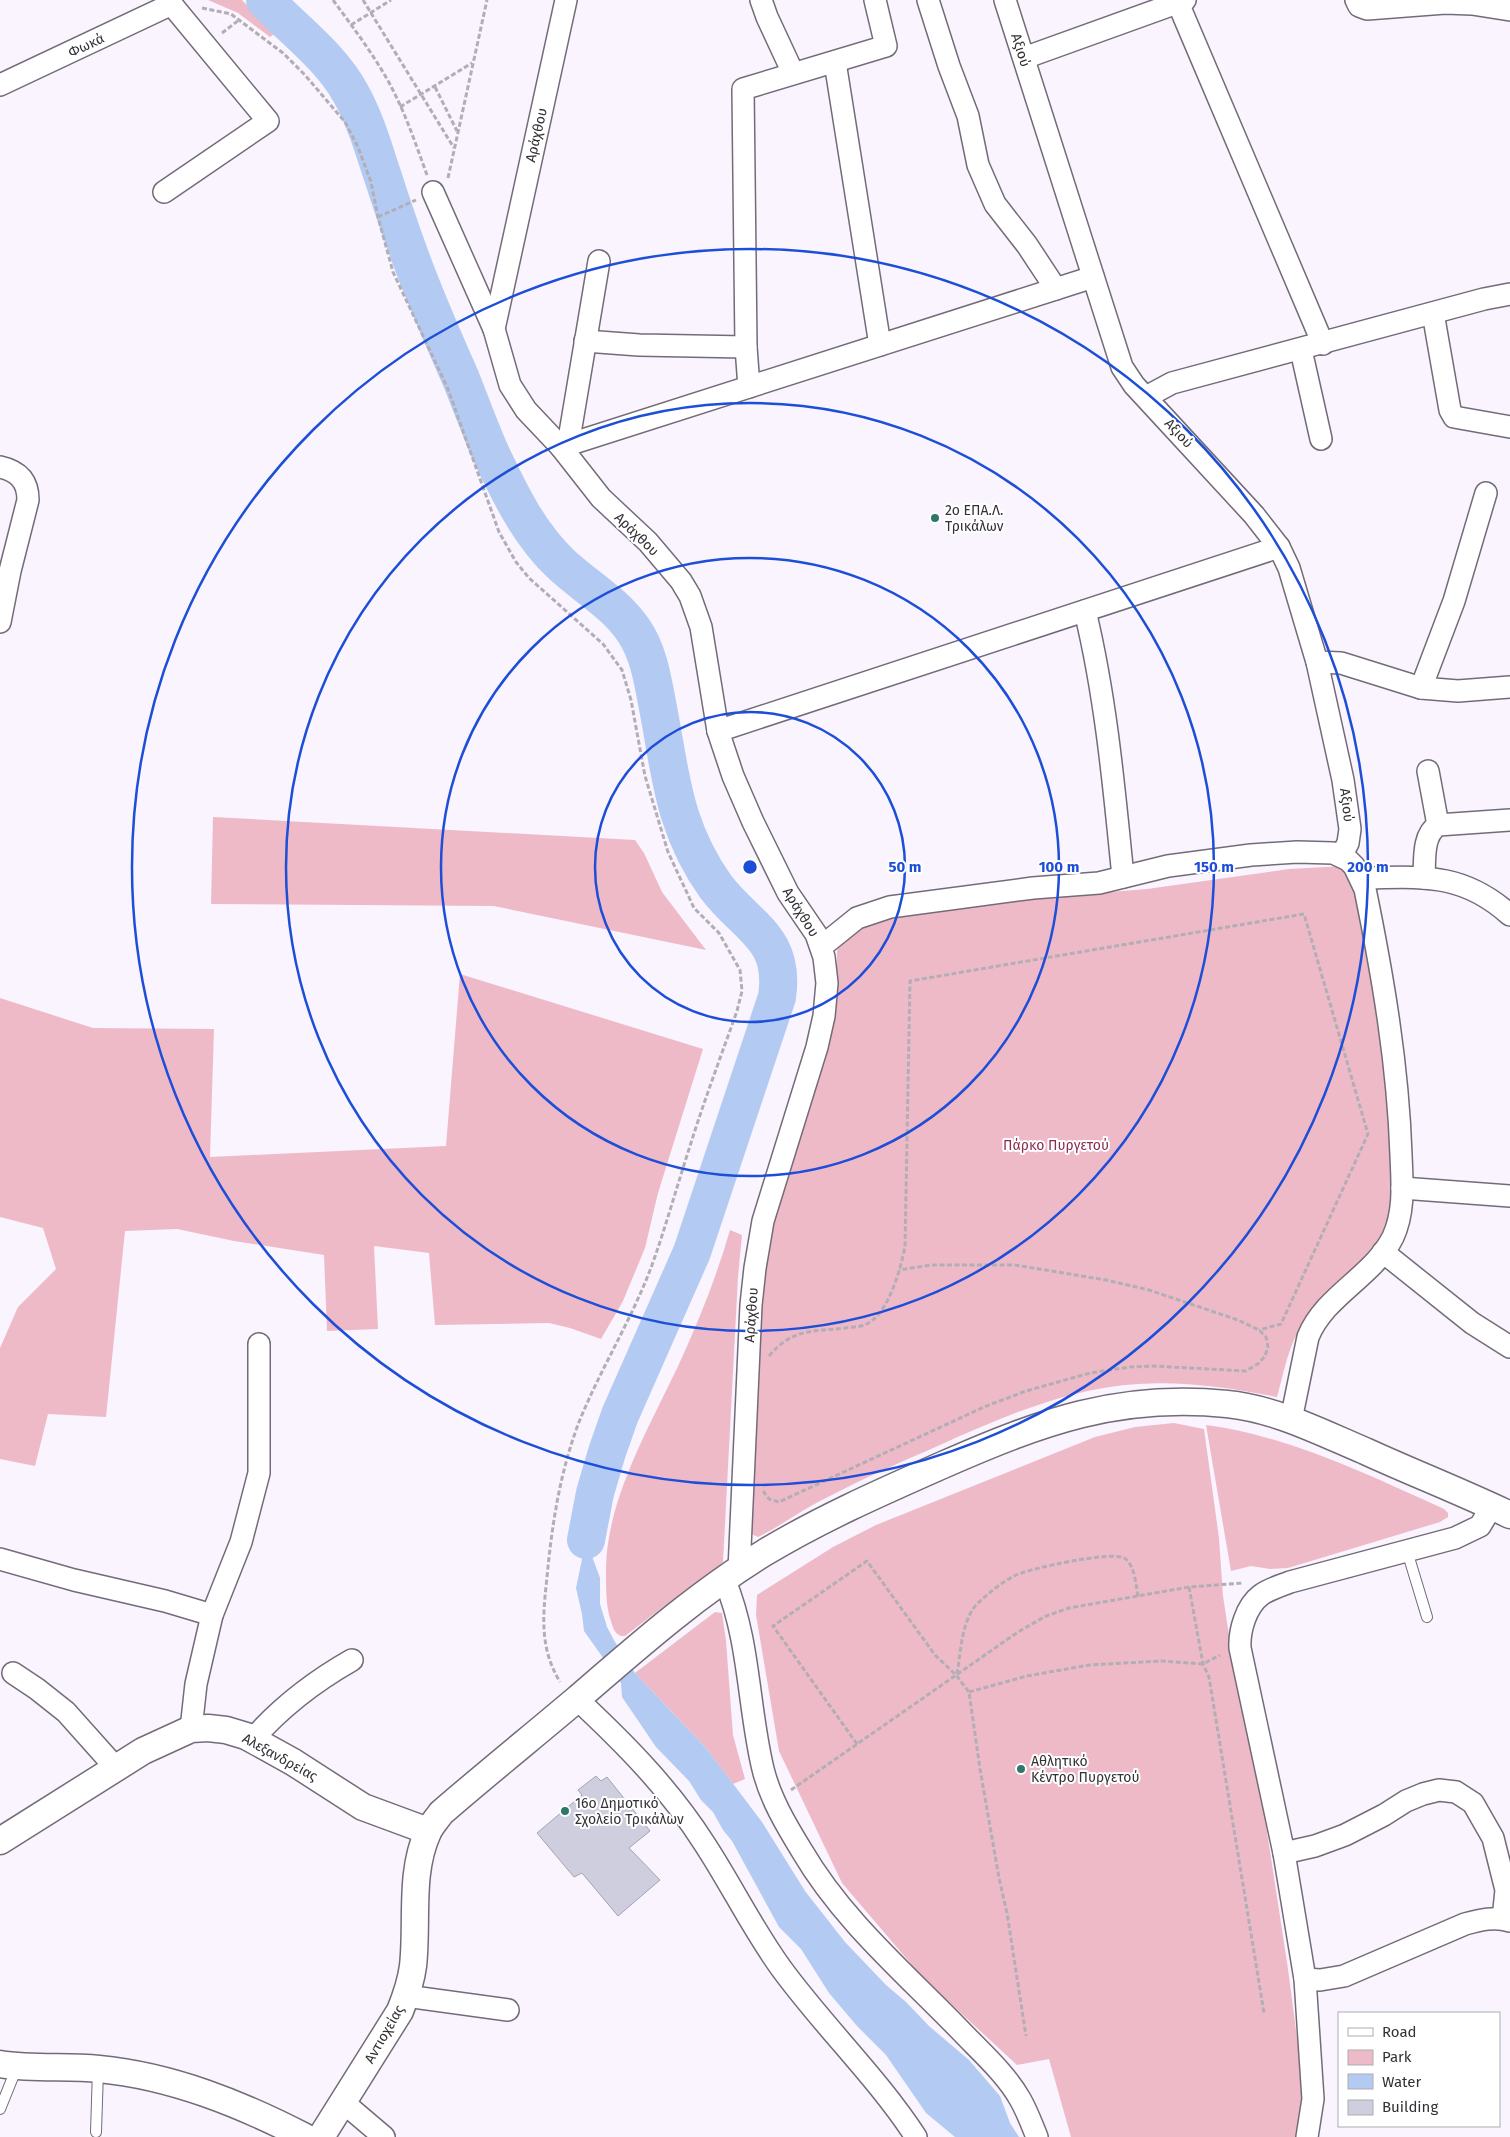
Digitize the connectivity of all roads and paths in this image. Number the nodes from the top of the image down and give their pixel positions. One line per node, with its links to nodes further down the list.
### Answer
1 (333, 0): 15 (path)
2 (363, 0): 14 (path)
3 (391, 0): 14 (path)
4 (487, 0): 18 (path)
5 (566, 0): 34 (street, Αράχθου)
6 (761, 0): 19 (street)
7 (875, 0): 17 (street)
8 (928, 0): 31 (street)
9 (1005, 0): 16 (street, Αξιού)
10 (1356, 0): 13 (street)
11 (1181, 1): 16 (street); 36 (street)
12 (170, 2): 20 (street, Φωκά); 26 (street); 28 (path)
13 (1510, 10)
14 (370, 12): 15 (path); 22 (path)
15 (351, 25): 23 (path)
16 (1024, 58): 30 (street, Αξιού)
17 (835, 62): 19 (street); 37 (street)
18 (472, 63): 21 (path); 24 (path)
19 (793, 73): 38 (street)
20 (0, 85)
21 (435, 87): 22 (path); 24 (path)
22 (421, 95): 23 (path); 25 (path)
23 (400, 106): 27 (path)
24 (458, 132): 25 (path)
25 (454, 149): 27 (path)
26 (164, 192)
27 (433, 192): 28 (path); 34 (street, Αράχθου)
28 (378, 217): 86 (path)
29 (598, 261): 35 (street)
30 (1093, 278): 31 (street); 41 (street, Αξιού)
31 (1056, 289): 37 (street)
32 (1510, 294): 33 (street)
33 (1433, 313): 36 (street); 42 (street)
34 (494, 329): 44 (street, Αράχθου)
35 (585, 341): 38 (street); 44 (street)
36 (1323, 344): 39 (street)
37 (880, 345): 40 (street)
38 (746, 347): 40 (street)
39 (1301, 350): 41 (street); 43 (street)
40 (750, 387): 44 (street)
41 (1146, 397): 47 (street, Αξιού)
42 (1510, 427)
43 (1321, 439)
44 (565, 446): 53 (street, Αράχθου)
45 (0, 467): 49 (street)
46 (1486, 493): 52 (street)
47 (1279, 547): 48 (street); 50 (street, Αξιού)
48 (1085, 611): 53 (street); 58 (street)
49 (0, 622)
50 (1317, 662): 52 (street); 57 (street, Αξιού)
51 (1510, 687): 52 (street)
52 (1421, 688)
53 (718, 731): 62 (street, Αράχθου)
54 (1428, 771): 56 (street)
55 (1510, 820): 56 (street)
56 (1438, 825): 60 (street)
57 (1341, 856): 58 (street); 59 (street)
58 (1123, 876): 62 (street)
59 (1362, 878): 60 (street); 63 (street)
60 (1424, 878): 61 (street)
61 (1510, 915)
62 (821, 947): 76 (street, Αράχθου)
63 (1402, 1188): 64 (street); 65 (street)
64 (1510, 1196)
65 (1383, 1252): 69 (street); 71 (street)
66 (899, 1270): 67 (path); 67 (path); 70 (path)
67 (1259, 1330): 72 (path)
68 (259, 1344): 78 (street)
69 (1510, 1347)
70 (767, 1362)
71 (1291, 1420): 73 (street); 76 (street)
72 (762, 1490)
73 (1501, 1511): 74 (street)
74 (1407, 1551): 79 (lane); 80 (street)
75 (0, 1559): 78 (street)
76 (732, 1575): 86 (street); 91 (street)
77 (1138, 1597): 82 (path); 84 (path); 84 (path)
78 (212, 1615): 87 (street)
79 (1427, 1617)
80 (1240, 1640): 82 (path); 94 (street)
81 (352, 1660): 88 (street)
82 (1203, 1664): 85 (path); 99 (path)
83 (12, 1673): 90 (street)
84 (956, 1675): 85 (path); 89 (path); 89 (path)
85 (969, 1692): 100 (path)
86 (582, 1694): 92 (street); 109 (street)
87 (191, 1729): 88 (street, Αλεξανδρείας); 90 (street, Αλεξανδρείας)
88 (252, 1740): 92 (street, Αλεξανδρείας)
89 (857, 1744): 91 (path)
90 (116, 1768): 93 (street, Αλεξανδρείας)
91 (774, 1801): 110 (street)
92 (428, 1831): 97 (street, Αντιοχείας)
93 (0, 1841)
94 (1284, 1853): 95 (street); 96 (street)
95 (1507, 1920): 96 (street)
96 (1305, 1979): 111 (street)
97 (406, 1996): 98 (street); 103 (street, Αντιοχείας)
98 (508, 2010)
99 (1264, 2013)
100 (1026, 2036)
101 (9, 2065): 102 (street); 104 (lane)
102 (98, 2069): 105 (lane); 106 (street)
103 (344, 2103): 107 (street, Αντιοχείας); 108 (street)
104 (0, 2109)
105 (96, 2132)
106 (305, 2137)
107 (321, 2137)
108 (384, 2137)
109 (916, 2137)
110 (1038, 2137)
111 (1307, 2137)

